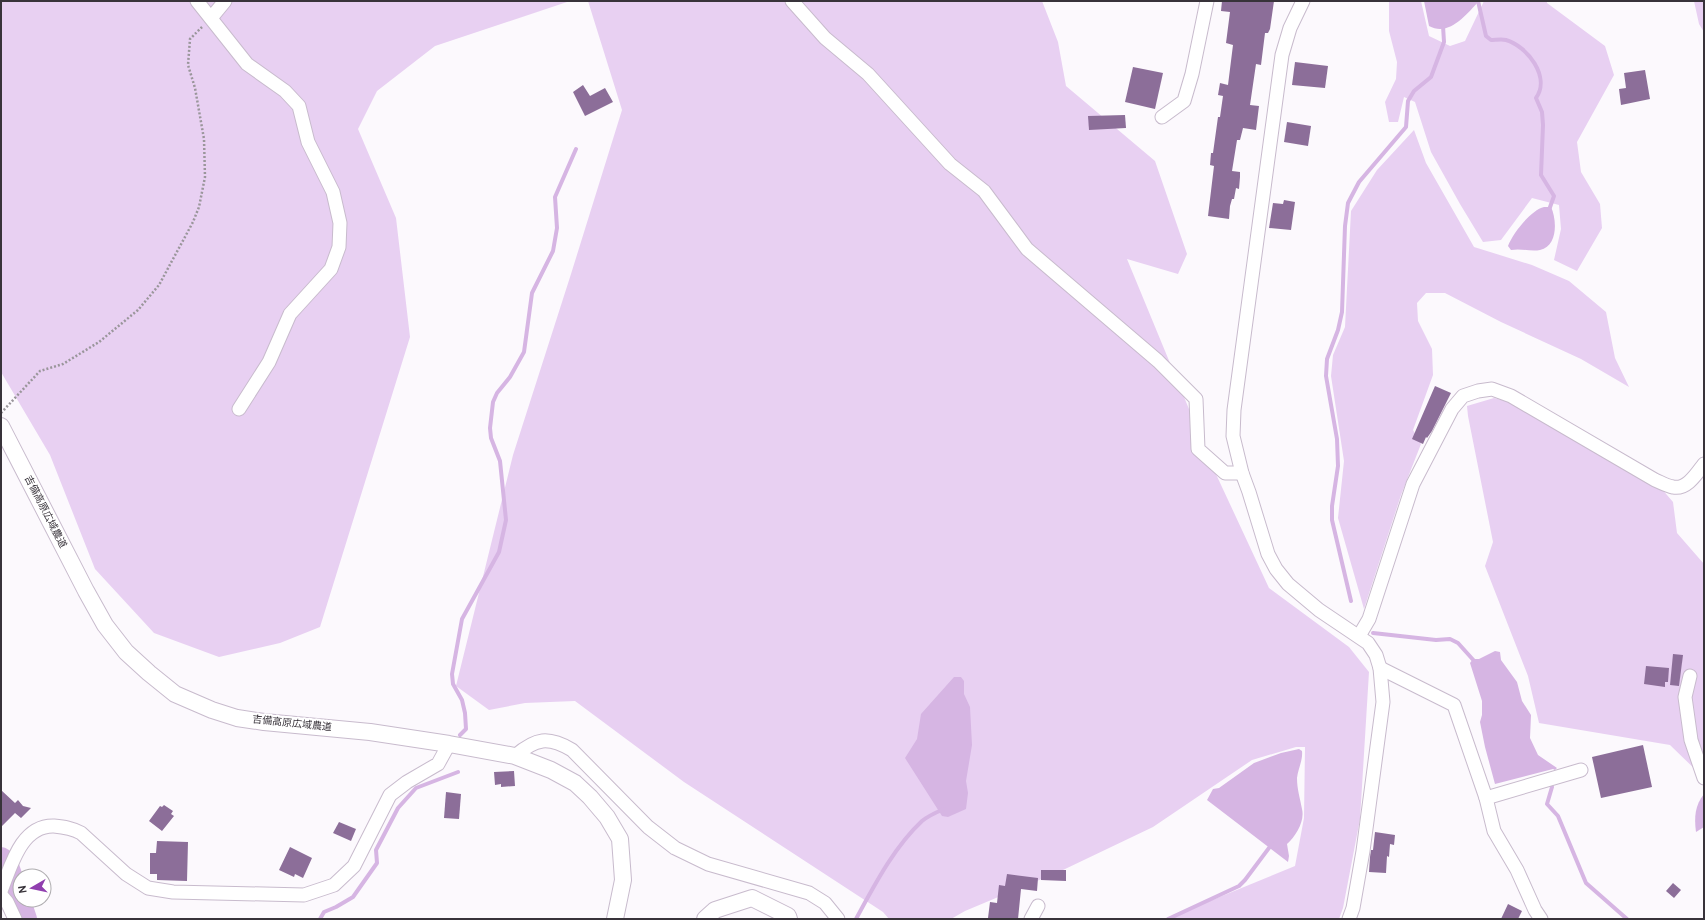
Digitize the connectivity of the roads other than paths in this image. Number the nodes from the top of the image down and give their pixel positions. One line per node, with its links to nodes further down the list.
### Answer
1 (197, 1): 6 (street)
2 (225, 1): 6 (street)
3 (792, 1): 11 (street)
4 (1207, 1): 7 (street)
5 (1298, 3): 11 (street)
6 (210, 18): 8 (street)
7 (1162, 117)
8 (239, 409)
9 (1, 426): 15 (street, 吉備高原広域農道)
10 (1704, 464): 12 (street)
11 (1242, 472): 12 (street)
12 (1359, 636): 13 (street)
13 (1380, 668): 19 (street); 29 (street)
14 (1690, 676): 18 (street)
15 (449, 744): 16 (street, 吉備高原広域農道); 20 (street)
16 (514, 756): 24 (street, 吉備高原広域農道); 27 (street)
17 (1582, 770): 19 (street)
18 (1704, 778)
19 (1486, 798): 30 (street)
20 (3, 885)
21 (1, 895): 23 (street)
22 (1038, 906): 28 (street)
23 (15, 919)
24 (615, 919)
25 (706, 919): 26 (street)
26 (789, 919)
27 (838, 919)
28 (1031, 919)
29 (1349, 919)
30 (1541, 919)

